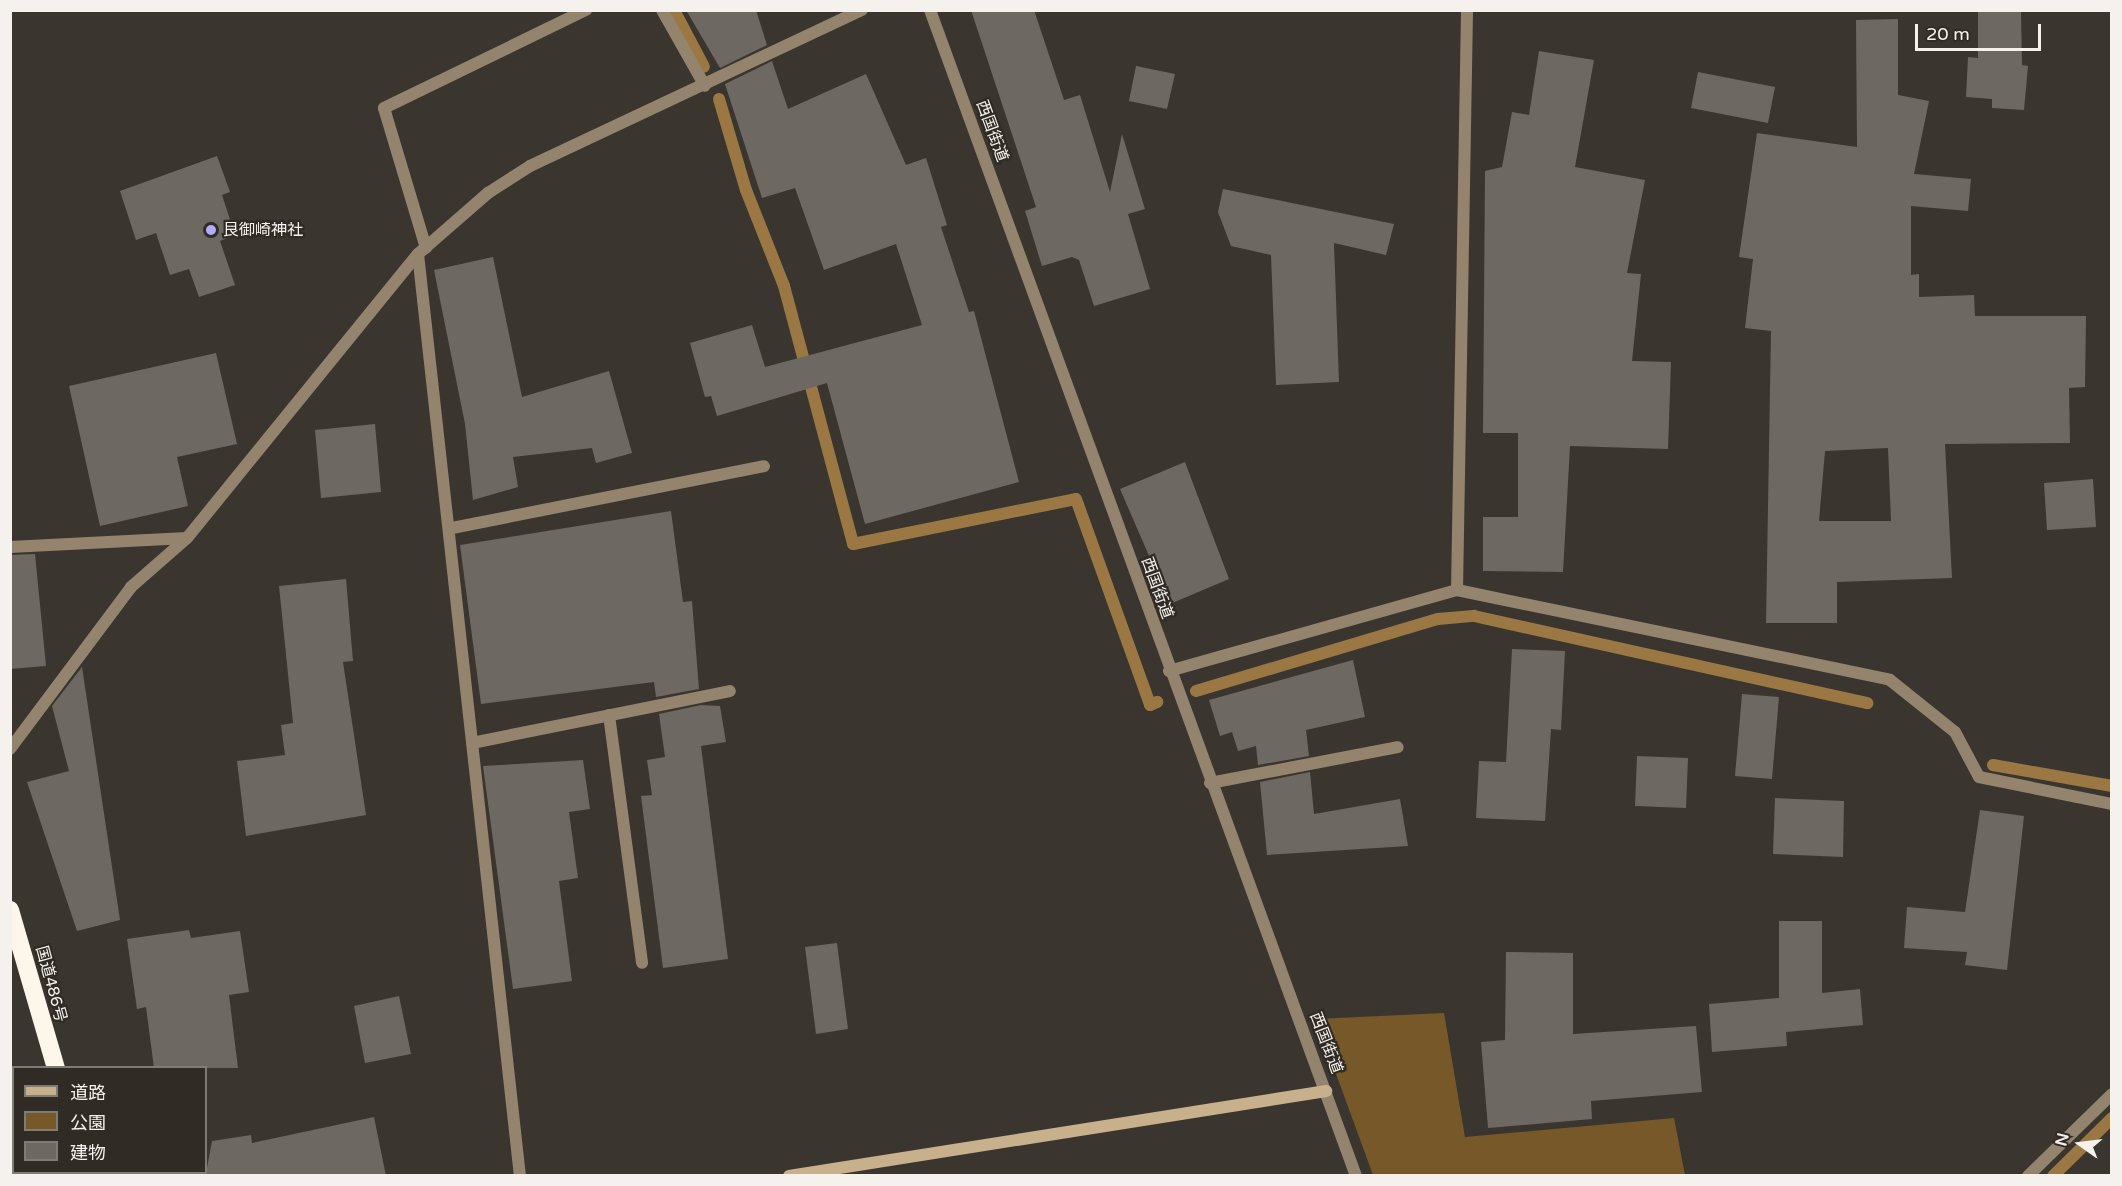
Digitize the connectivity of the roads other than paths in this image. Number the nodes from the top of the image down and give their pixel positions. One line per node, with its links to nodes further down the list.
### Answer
1 (586, 10): 7 (street)
2 (662, 10): 6 (street)
3 (862, 10): 6 (street)
4 (930, 10): 13 (street, 西国街道)
5 (1467, 10): 12 (street)
6 (705, 86): 7 (street)
7 (422, 251): 9 (street); 10 (street)
8 (764, 466): 9 (street)
9 (452, 528): 16 (street)
10 (187, 538): 11 (street); 18 (street)
11 (10, 547)
12 (1457, 590): 13 (street); 20 (street)
13 (1169, 671): 19 (street, 西国街道)
14 (730, 691): 15 (street)
15 (609, 715): 16 (street); 22 (street)
16 (472, 743): 26 (street)
17 (1398, 747): 19 (street)
18 (10, 749)
19 (1210, 783): 24 (street, 西国街道)
20 (2112, 804)
21 (10, 910): 23 (highway, 国道486号)
22 (642, 963)
23 (55, 1066)
24 (1326, 1091): 27 (street); 28 (street, 西国街道)
25 (2112, 1094): 29 (street)
26 (520, 1176)
27 (789, 1176)
28 (1356, 1176)
29 (2028, 1176)

